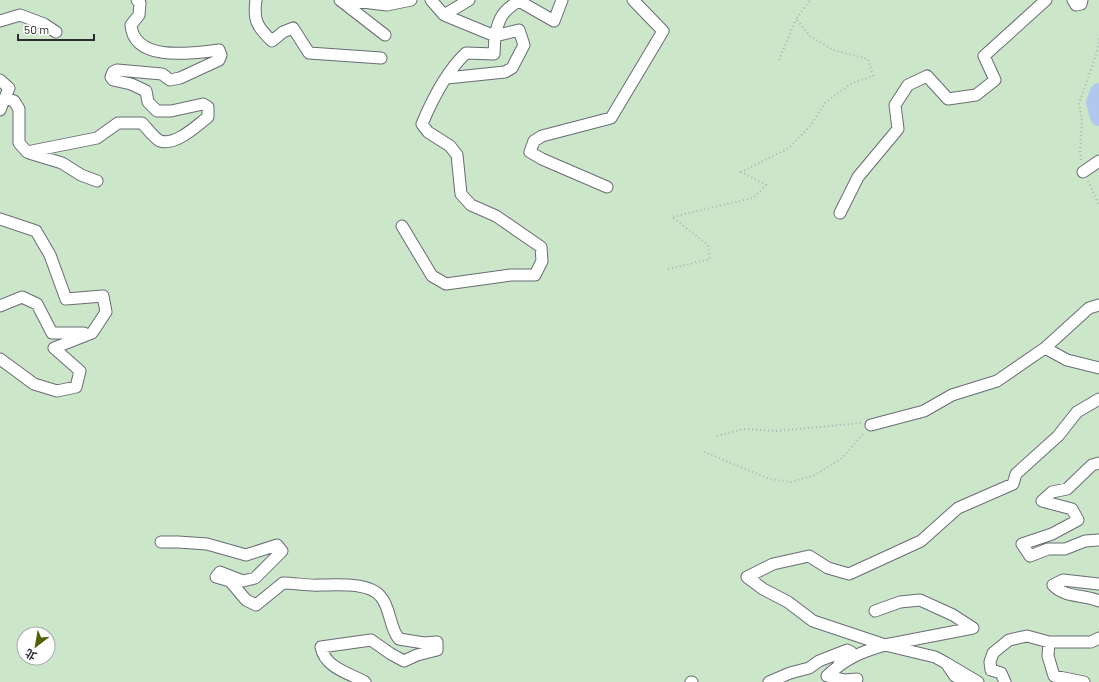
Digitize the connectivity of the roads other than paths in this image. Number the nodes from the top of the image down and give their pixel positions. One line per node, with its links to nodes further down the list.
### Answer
1 (137, 0): 23 (street)
2 (256, 0): 18 (street)
3 (340, 0): 16 (street)
4 (346, 0): 5 (street)
5 (411, 0)
6 (431, 0): 13 (street)
7 (469, 0): 13 (street)
8 (562, 0): 17 (street)
9 (633, 0): 27 (street)
10 (1046, 0): 28 (street)
11 (1073, 0): 12 (street)
12 (1082, 0)
13 (444, 15): 17 (street)
14 (0, 21): 15 (street)
15 (56, 32)
16 (385, 35)
17 (495, 36): 19 (street); 19 (street)
18 (381, 58)
19 (447, 78): 30 (street)
20 (0, 80): 21 (street)
21 (5, 98): 22 (street); 23 (street)
22 (0, 110)
23 (26, 152): 26 (street)
24 (1099, 161): 25 (street)
25 (1084, 171)
26 (97, 181)
27 (607, 187)
28 (840, 213)
29 (0, 219): 33 (street)
30 (402, 226)
31 (1099, 304): 34 (street)
32 (0, 306): 33 (street)
33 (92, 333): 35 (street)
34 (1045, 348): 36 (street); 38 (street)
35 (0, 359)
36 (1099, 368)
37 (1099, 399): 47 (street)
38 (871, 426)
39 (1099, 463): 40 (street)
40 (1099, 540)
41 (161, 542): 51 (street)
42 (1099, 584): 43 (street)
43 (1099, 601)
44 (875, 611): 47 (street)
45 (1099, 638): 46 (street)
46 (1048, 642): 55 (street); 56 (street)
47 (885, 645): 48 (street); 49 (street)
48 (946, 663): 53 (street); 54 (street)
49 (839, 664): 50 (street); 52 (street)
50 (857, 679)
51 (365, 682)
52 (769, 682)
53 (966, 682)
54 (978, 682)
55 (1005, 682)
56 (1084, 682)

